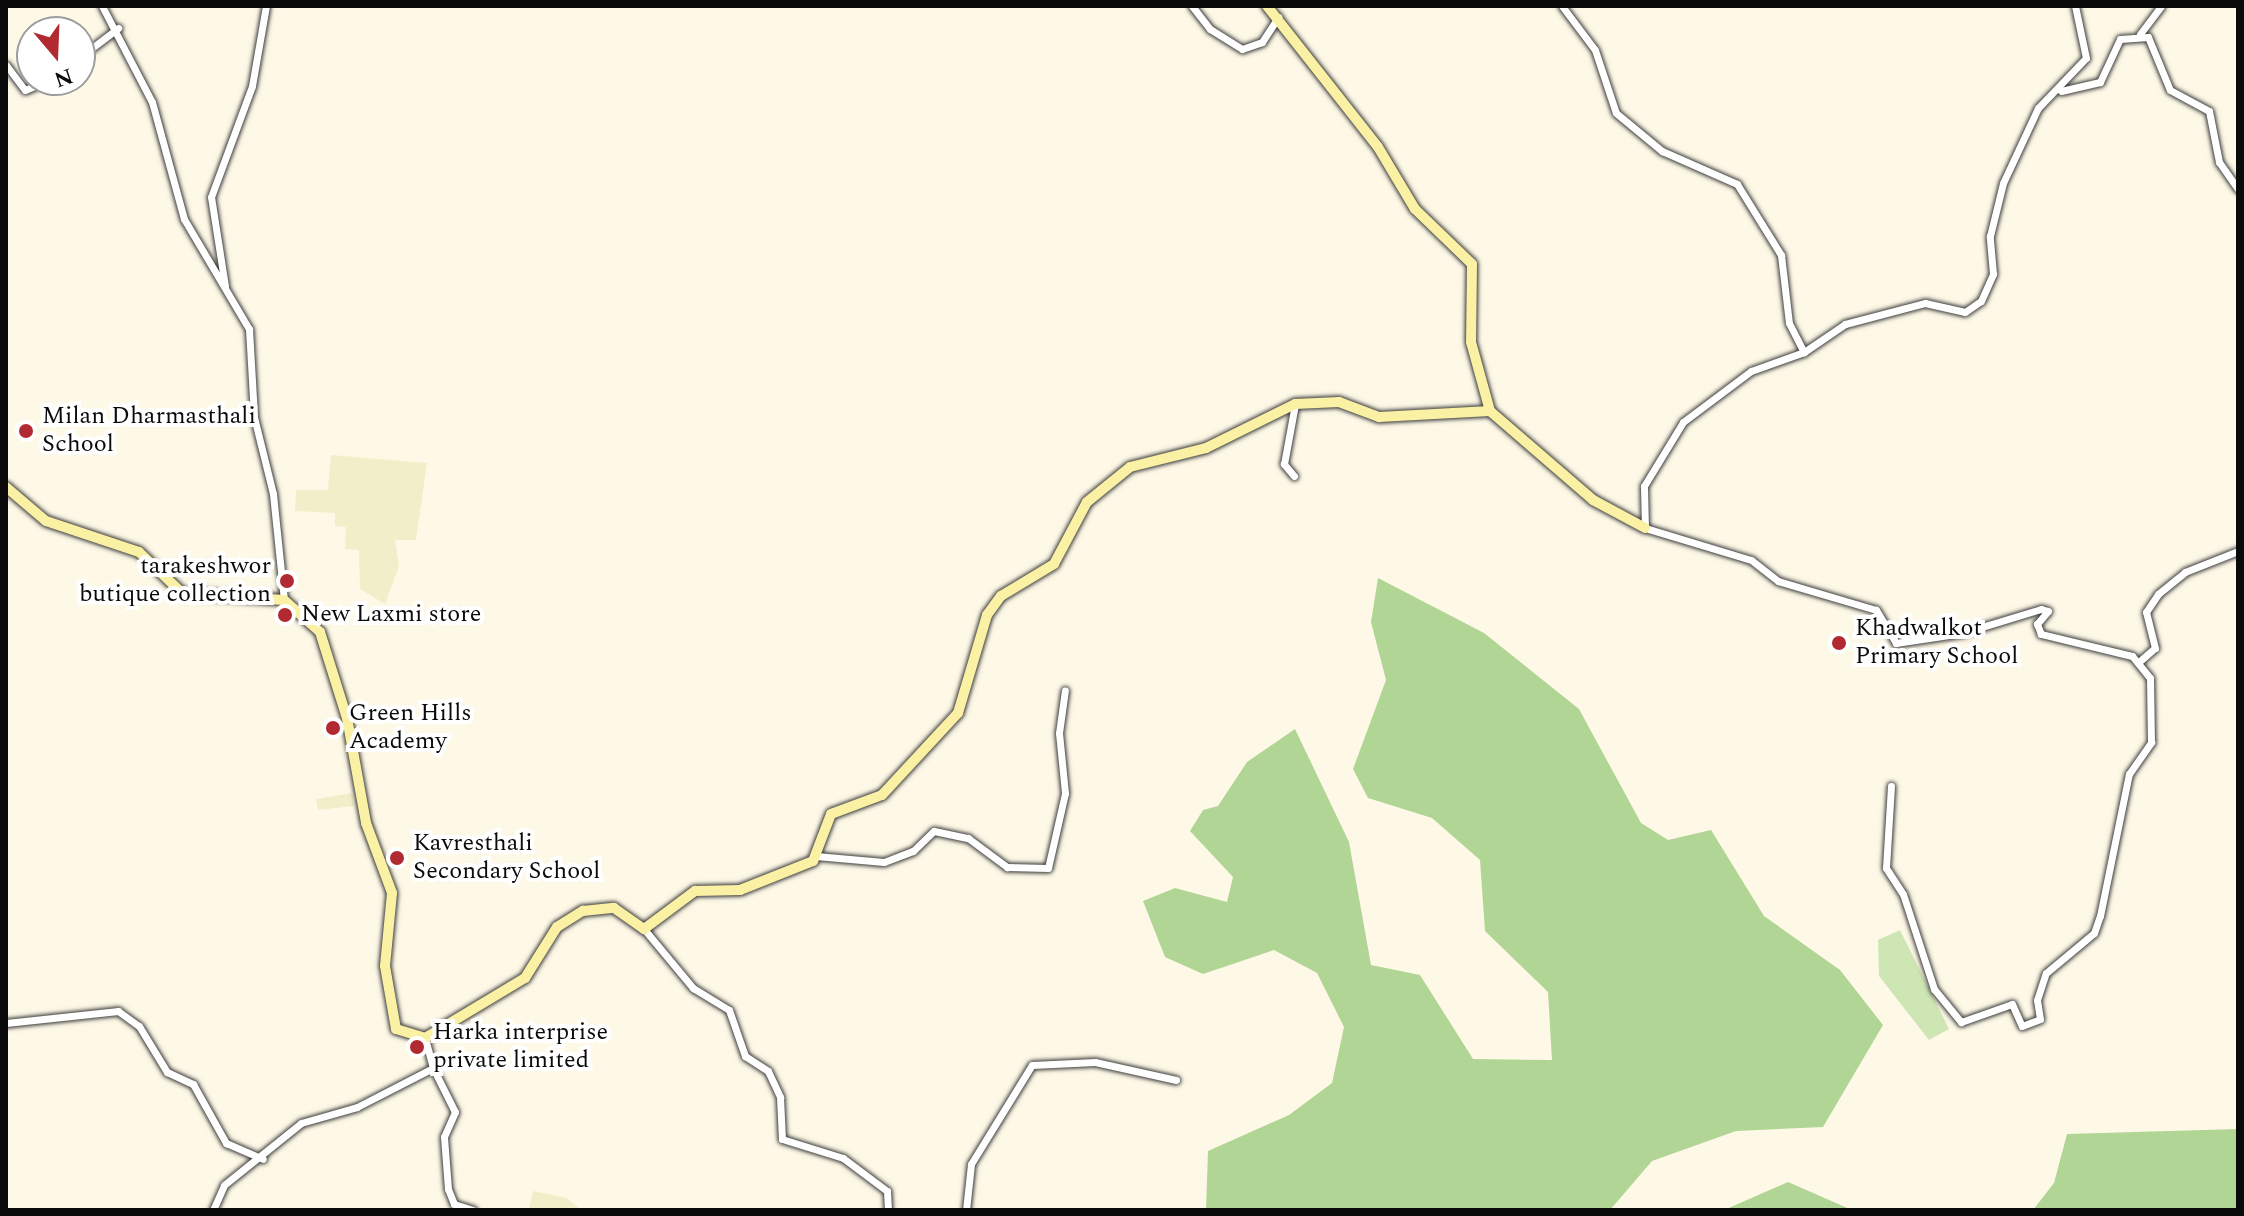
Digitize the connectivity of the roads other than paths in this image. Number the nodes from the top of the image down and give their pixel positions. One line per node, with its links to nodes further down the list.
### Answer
1 (102, 6): 9 (street)
2 (266, 6): 14 (street)
3 (1192, 6): 8 (street)
4 (1267, 6): 8 (street)
5 (1562, 6): 15 (street)
6 (2075, 6): 12 (street)
7 (2161, 6): 10 (street)
8 (1278, 17): 17 (street)
9 (118, 28): 11 (street); 14 (street)
10 (2140, 34): 12 (street); 13 (street)
11 (96, 45)
12 (2061, 91): 15 (street)
13 (2238, 189)
14 (225, 286): 22 (street)
15 (1804, 352): 20 (street)
16 (1295, 404): 17 (street); 18 (street); 26 (street)
17 (1490, 411): 20 (street)
18 (1294, 476)
19 (6, 487): 22 (street)
20 (1645, 528): 23 (street)
21 (2238, 551): 23 (street)
22 (284, 600): 29 (street)
23 (2141, 660): 25 (street)
24 (1065, 690): 26 (street)
25 (1891, 786)
26 (816, 856): 27 (street)
27 (644, 929): 29 (street); 35 (street)
28 (6, 1023): 32 (street)
29 (425, 1038): 30 (street)
30 (433, 1068): 32 (street); 34 (street)
31 (1176, 1080): 36 (street)
32 (263, 1159): 33 (street)
33 (213, 1210)
34 (473, 1210)
35 (888, 1210)
36 (966, 1210)

